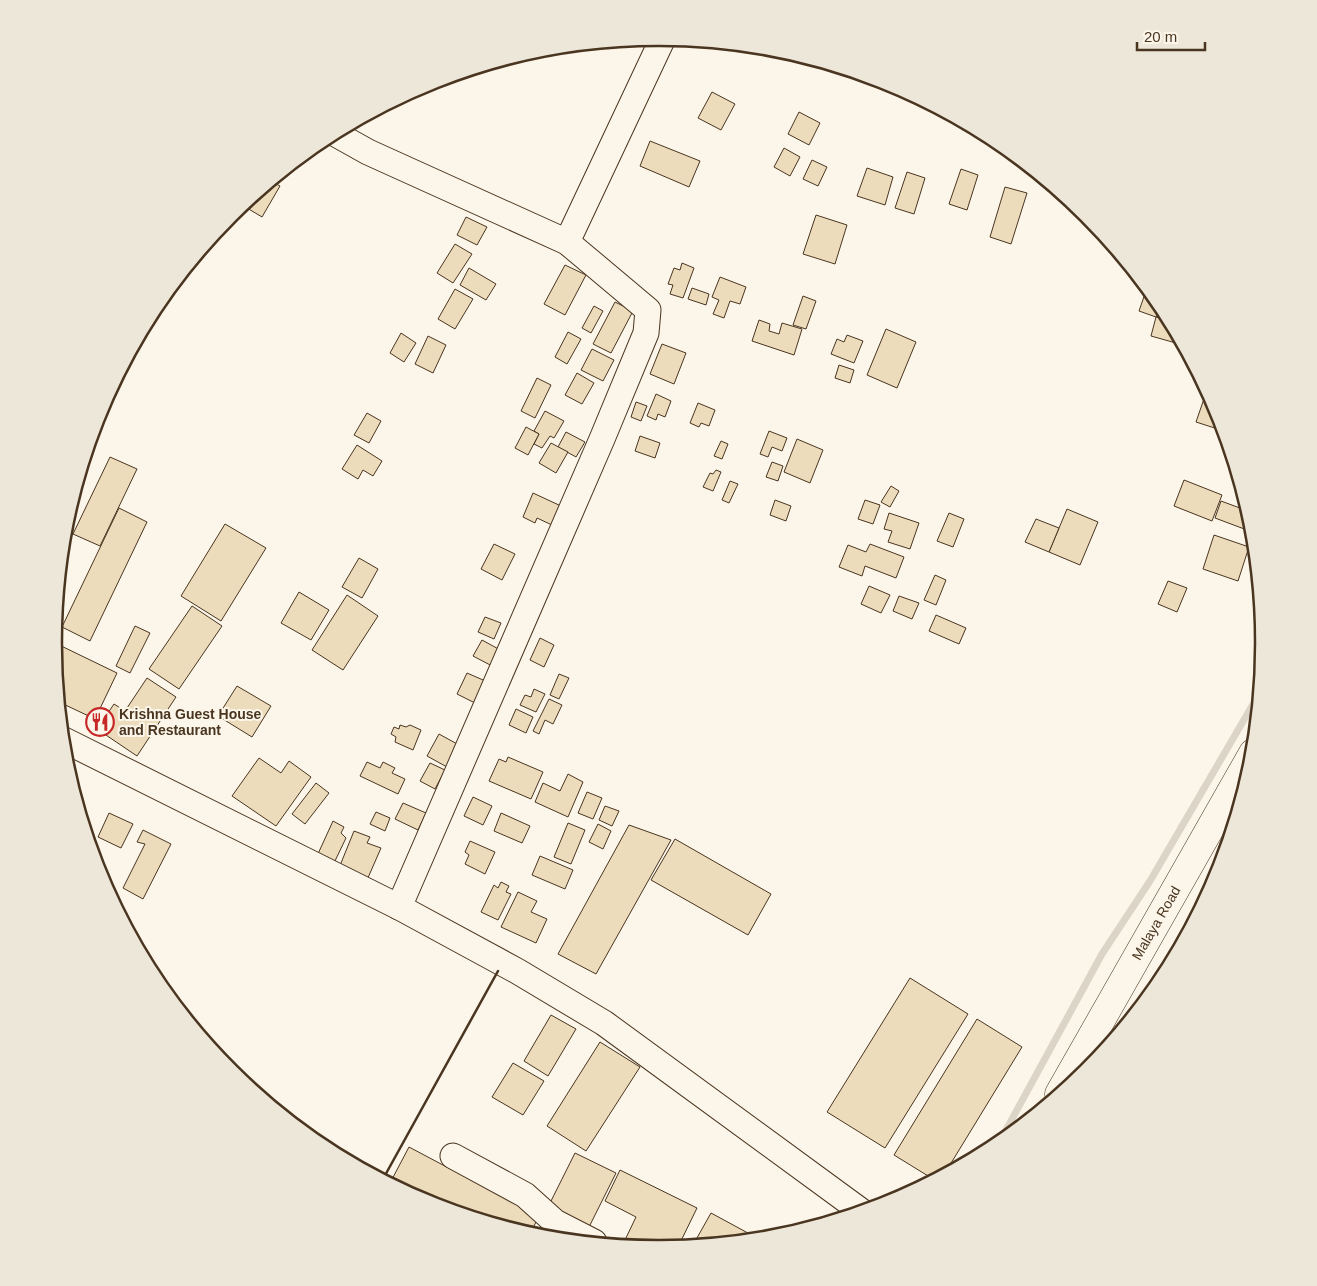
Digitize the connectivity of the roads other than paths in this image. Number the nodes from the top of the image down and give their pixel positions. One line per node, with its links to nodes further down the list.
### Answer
1 (658, 46): 3 (street)
2 (342, 137): 3 (street)
3 (567, 242): 6 (street)
4 (70, 742): 6 (street)
5 (1240, 776): 7 (main road, Malaya Road)
6 (399, 907): 9 (street)
7 (1070, 1075)
8 (453, 1156): 10 (street)
9 (855, 1206)
10 (580, 1235)

